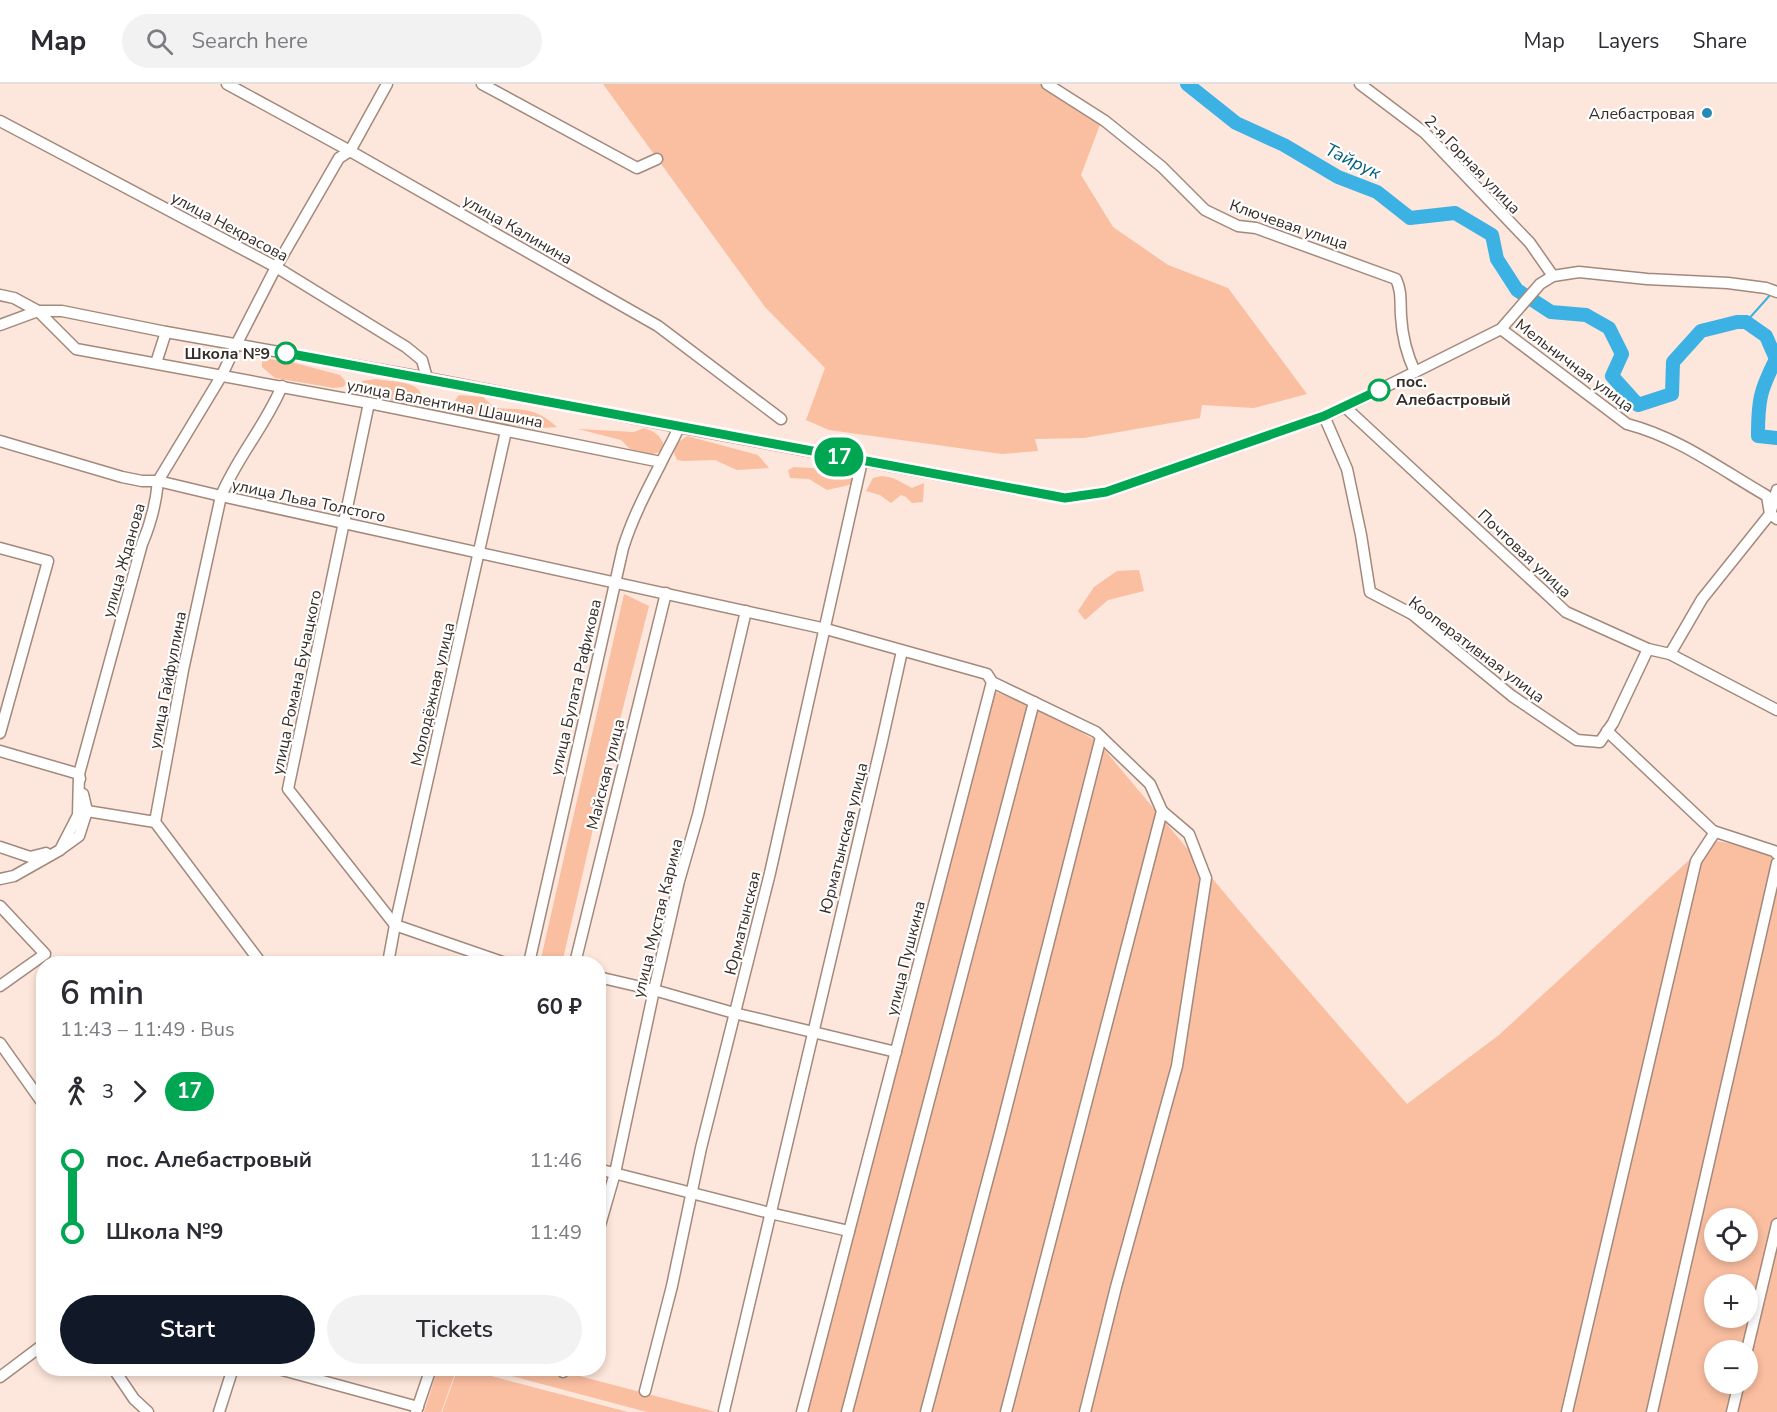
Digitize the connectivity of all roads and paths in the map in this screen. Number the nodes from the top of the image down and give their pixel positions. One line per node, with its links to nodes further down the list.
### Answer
1 (227, 84): 7 (street, улица Калинина)
2 (387, 84): 7 (street, улица Жданова)
3 (482, 84): 8 (street)
4 (1047, 84): 19 (street, Ключевая улица)
5 (1360, 84): 10 (street, 2-я Горная улица)
6 (0, 121): 9 (street, улица Некрасова)
7 (350, 151): 9 (street, улица Жданова); 26 (street, улица Калинина)
8 (657, 159)
9 (276, 267): 17 (street, улица Жданова); 21 (street, улица Некрасова)
10 (1553, 276): 11 (street); 15 (street)
11 (1772, 290)
12 (0, 295): 13 (street)
13 (38, 311): 14 (street); 16 (street); 18 (street, улица Валентина Шашина)
14 (0, 325)
15 (1501, 328): 19 (street); 35 (street, Мельничная улица)
16 (166, 332): 17 (street); 18 (street)
17 (236, 345): 20 (street, улица Жданова); 21 (street)
18 (156, 363): 20 (street, улица Валентина Шашина)
19 (1415, 372): 24 (street)
20 (222, 375): 22 (street, улица Валентина Шашина); 32 (street, улица Жданова)
21 (427, 378): 27 (street)
22 (282, 386): 23 (street, улица Валентина Шашина); 34 (street, улица Гайфуллина)
23 (369, 403): 28 (street, улица Валентина Шашина); 36 (street, улица Романа Бучацкого)
24 (1345, 407): 25 (street); 43 (street, Почтовая улица)
25 (1324, 416): 30 (street); 49 (street, Кооперативная улица)
26 (781, 419)
27 (679, 427): 30 (street); 31 (street, улица Булата Рафикова)
28 (506, 431): 31 (street, улица Валентина Шашина); 38 (street, Молодёжная улица)
29 (0, 441): 32 (street, улица Льва Толстого)
30 (862, 461): 42 (street, Юрматынская)
31 (661, 462): 39 (street, улица Булата Рафикова)
32 (158, 481): 34 (street, улица Льва Толстого); 53 (street, улица Жданова)
33 (1777, 490): 35 (street)
34 (221, 496): 36 (street, улица Льва Толстого); 56 (street, улица Гайфуллина)
35 (1774, 517): 45 (street)
36 (345, 523): 38 (street, улица Льва Толстого); 64 (street, улица Романа Бучацкого)
37 (0, 548): 50 (street)
38 (479, 552): 39 (street, улица Льва Толстого); 64 (street, Молодёжная улица)
39 (614, 582): 40 (street, улица Льва Толстого); 69 (street, улица Булата Рафикова)
40 (666, 593): 41 (street, улица Льва Толстого); 70 (street, Майская улица)
41 (746, 611): 42 (street, улица Льва Толстого); 74 (street, улица Мустая Карима)
42 (826, 629): 44 (street); 75 (street, Юрматынская)
43 (1648, 650): 45 (street, Почтовая улица); 49 (street)
44 (902, 651): 46 (street); 76 (street, Юрматынская улица)
45 (1670, 654): 48 (street, Почтовая улица)
46 (992, 682): 47 (street); 78 (street, улица Пушкина)
47 (1034, 702): 51 (street); 101 (street)
48 (1777, 710)
49 (1607, 731): 57 (street)
50 (0, 733)
51 (1101, 737): 55 (street); 102 (street)
52 (0, 751): 53 (street)
53 (79, 774): 54 (street); 59 (street, улица Жданова)
54 (87, 811): 56 (street); 59 (street)
55 (1162, 811): 103 (street); 104 (street)
56 (155, 822): 66 (street)
57 (1715, 832): 60 (street); 105 (street)
58 (0, 847): 59 (street)
59 (60, 850): 62 (street)
60 (1777, 854)
61 (1777, 863): 106 (street)
62 (0, 879)
63 (0, 906): 65 (street)
64 (394, 926): 67 (street, Молодёжная улица); 68 (street)
65 (42, 956)
66 (256, 956)
67 (389, 956)
68 (484, 956)
69 (531, 956)
70 (576, 956)
71 (36, 961): 73 (street)
72 (606, 979): 74 (street)
73 (0, 987)
74 (654, 990): 75 (street); 81 (street, улица Мустая Карима)
75 (734, 1013): 76 (street); 82 (street, Юрматынская)
76 (812, 1031): 78 (street); 84 (street, Юрматынская улица)
77 (0, 1043): 79 (street)
78 (896, 1052): 86 (street, улица Пушкина)
79 (36, 1094)
80 (606, 1171): 81 (street)
81 (615, 1173): 82 (street); 83 (street, улица Мустая Карима)
82 (691, 1193): 84 (street); 94 (street, Юрматынская)
83 (606, 1204)
84 (770, 1213): 86 (street); 97 (street, Юрматынская улица)
85 (1777, 1224): 87 (street)
86 (849, 1230): 100 (street, улица Пушкина)
87 (1749, 1340)
88 (36, 1350): 93 (street)
89 (118, 1376): 98 (street)
90 (230, 1376): 99 (street)
91 (303, 1376): 96 (street)
92 (428, 1376): 96 (street)
93 (0, 1377)
94 (645, 1391)
95 (1736, 1394): 107 (street)
96 (417, 1409)
97 (724, 1411)
98 (148, 1412)
99 (219, 1412)
100 (802, 1412)
101 (847, 1412)
102 (926, 1412)
103 (1006, 1412)
104 (1085, 1412)
105 (1567, 1412)
106 (1652, 1412)
107 (1732, 1412)

